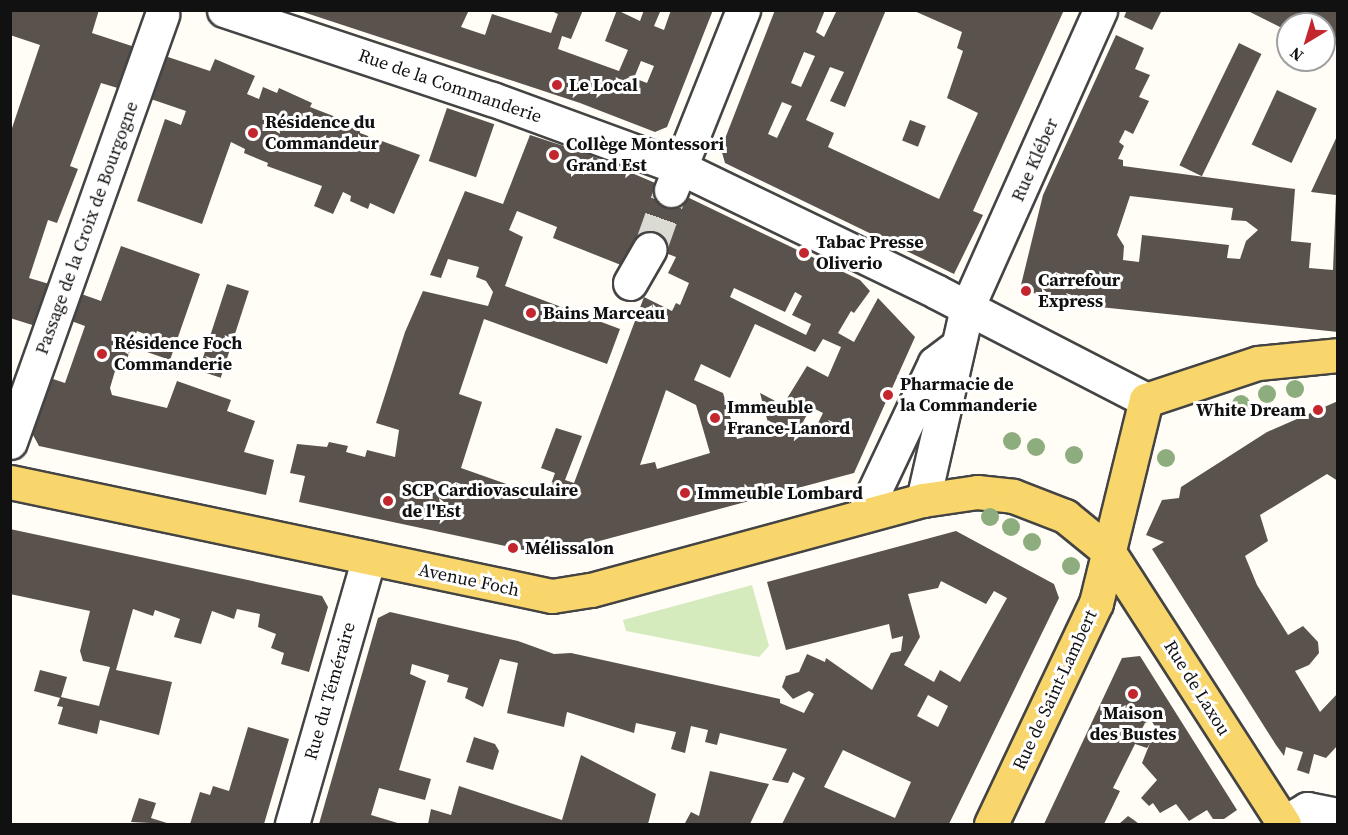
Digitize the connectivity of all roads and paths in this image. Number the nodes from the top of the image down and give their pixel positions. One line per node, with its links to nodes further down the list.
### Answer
1 (224, 10): 5 (street, Rue de la Commanderie)
2 (743, 10): 5 (street)
3 (1100, 10): 8 (street, Rue Kléber)
4 (162, 14): 12 (street, Passage de la Croix de Bourgogne)
5 (676, 179): 8 (street, Rue de la Commanderie)
6 (650, 249): 7 (street)
7 (630, 283)
8 (967, 308): 9 (street, Rue Kléber); 11 (street, Rue de la Commanderie)
9 (955, 348): 14 (street, Rue Kléber); 15 (street)
10 (1338, 355): 11 (main road)
11 (1146, 400): 16 (main road, Rue de Saint-Lambert)
12 (10, 442)
13 (10, 482): 17 (main road, Avenue Foch)
14 (923, 500): 15 (main road, Avenue Foch); 16 (main road, Rue de Laxou)
15 (863, 515): 17 (main road, Avenue Foch)
16 (1108, 551): 19 (main road, Rue de Laxou); 21 (main road, Rue de Saint-Lambert)
17 (369, 558): 20 (street, Rue du Téméraire)
18 (1338, 815): 19 (street)
19 (1283, 824)
20 (292, 825)
21 (991, 825)

